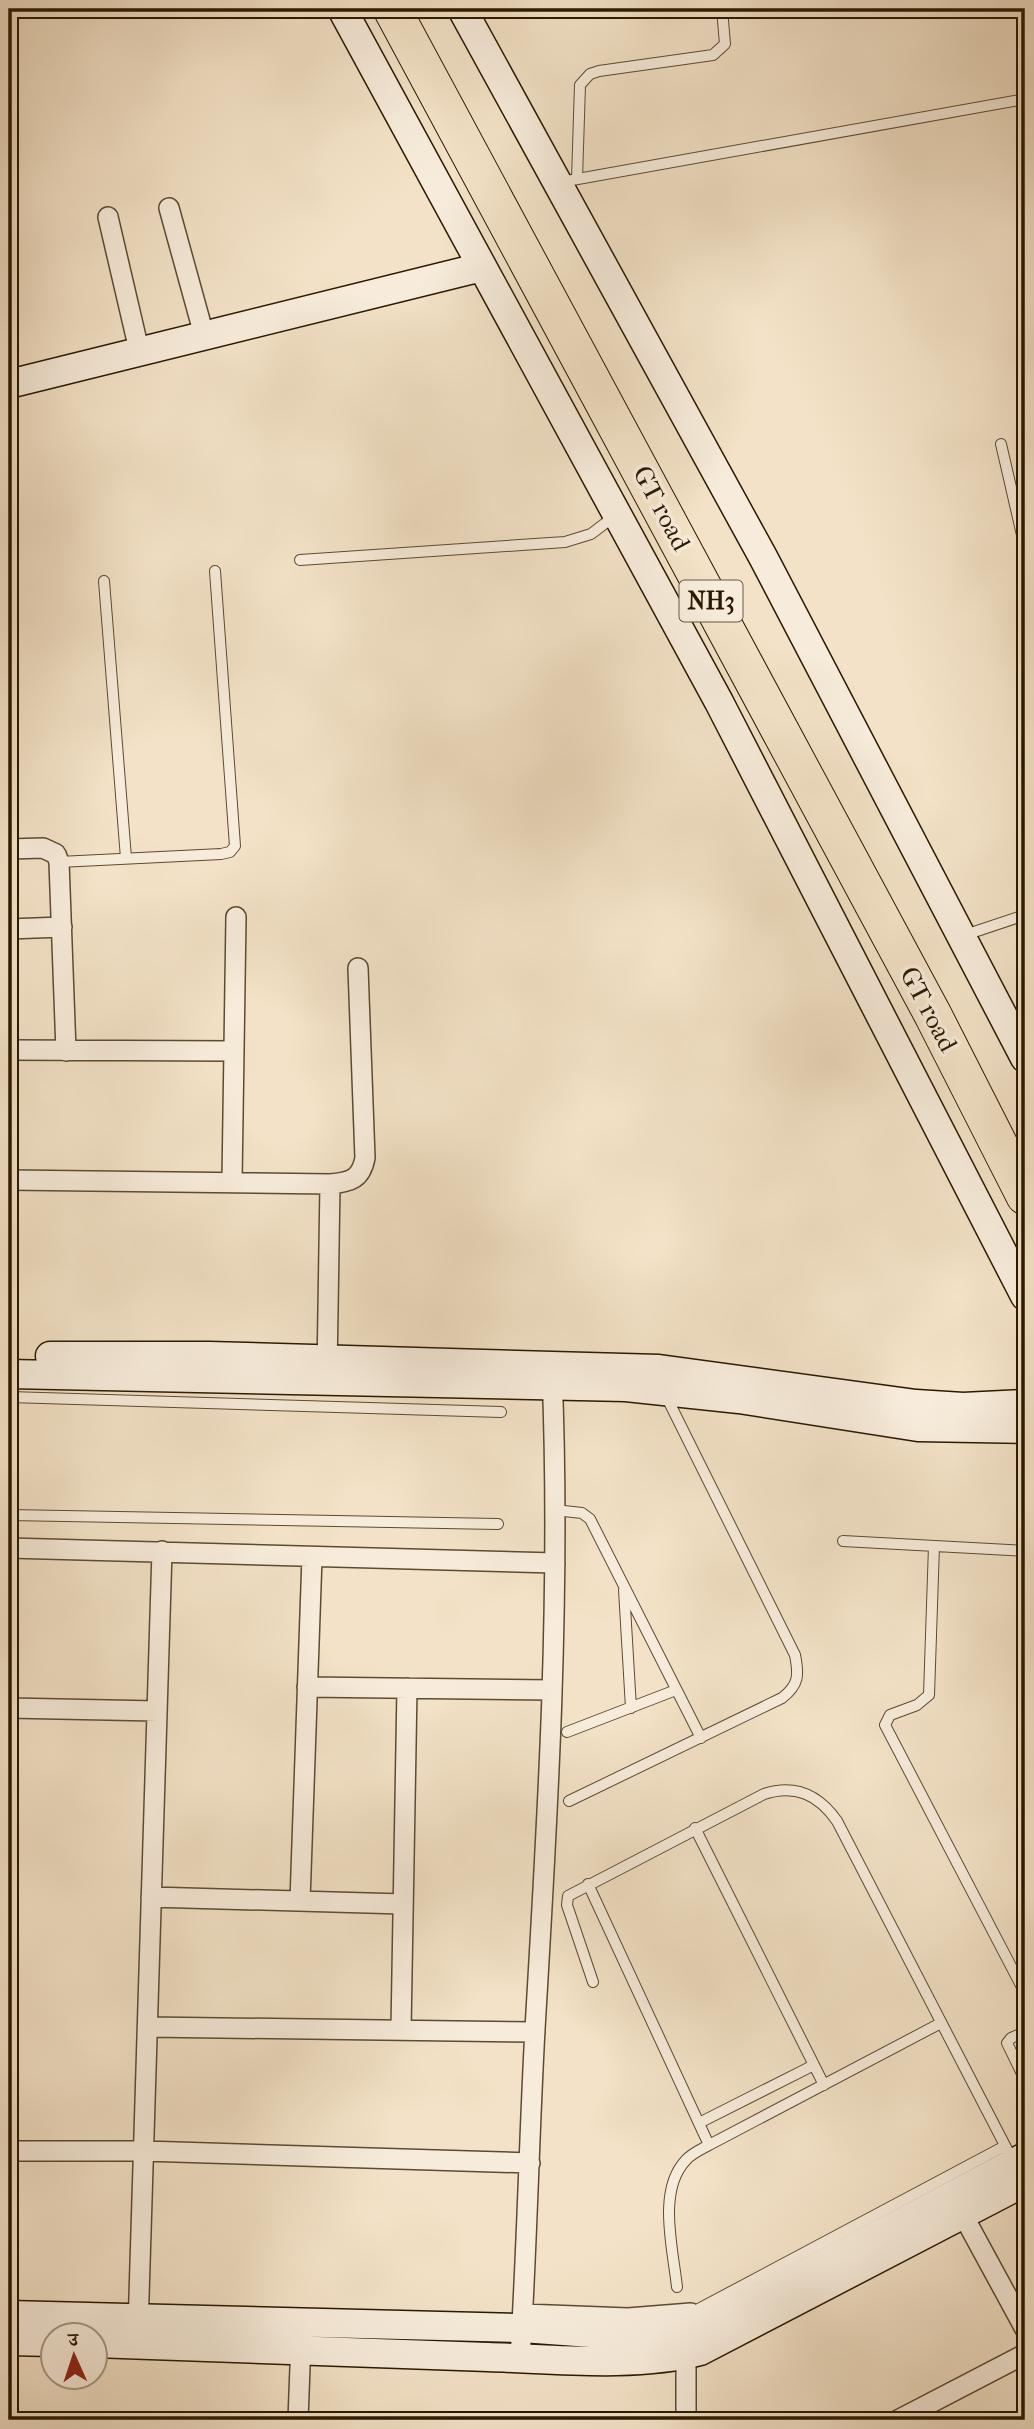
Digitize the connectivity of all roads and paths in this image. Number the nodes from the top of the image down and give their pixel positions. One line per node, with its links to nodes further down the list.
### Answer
1 (342, 9): 10 (street)
2 (392, 9): 37 (highway, GT road / NH3)
3 (418, 9): 33 (highway, GT road / NH3)
4 (461, 9): 7 (street)
5 (722, 9): 7 (lane)
6 (1025, 99): 7 (lane)
7 (567, 181): 27 (street)
8 (169, 208): 11 (street)
9 (108, 217): 12 (street)
10 (482, 267): 11 (street); 15 (street)
11 (204, 335): 12 (street)
12 (139, 350): 13 (street)
13 (9, 384)
14 (1002, 444): 16 (lane)
15 (617, 514): 17 (lane); 38 (street)
16 (1025, 548)
17 (300, 560)
18 (215, 571): 21 (lane)
19 (104, 581): 21 (lane)
20 (9, 849): 22 (street)
21 (126, 858): 22 (lane)
22 (59, 862): 25 (street)
23 (1025, 915): 27 (lane)
24 (236, 917): 31 (street)
25 (62, 927): 26 (street); 30 (street)
26 (9, 929)
27 (961, 936): 32 (street)
28 (358, 968): 36 (street)
29 (9, 1050): 30 (street)
30 (66, 1051): 31 (street)
31 (234, 1051): 35 (street)
32 (1025, 1058)
33 (1025, 1146)
34 (9, 1180): 35 (street)
35 (232, 1181): 36 (street)
36 (330, 1184): 40 (street)
37 (1025, 1196)
38 (1025, 1296)
39 (9, 1356): 40 (street)
40 (327, 1371): 41 (street); 42 (street)
41 (9, 1374)
42 (552, 1376): 43 (street); 45 (street); 48 (street)
43 (662, 1390): 47 (street); 67 (lane)
44 (9, 1397): 46 (lane)
45 (1025, 1404)
46 (500, 1412)
47 (1025, 1429)
48 (555, 1510): 57 (street); 58 (lane)
49 (9, 1514): 50 (lane)
50 (498, 1524)
51 (843, 1541): 52 (lane)
52 (934, 1546): 55 (lane); 75 (lane)
53 (9, 1548): 54 (street)
54 (162, 1551): 56 (street); 65 (street)
55 (1025, 1551)
56 (312, 1557): 57 (street); 59 (street)
57 (555, 1563): 61 (street)
58 (624, 1583): 62 (lane); 64 (lane)
59 (307, 1687): 60 (street); 72 (street)
60 (407, 1688): 61 (street); 73 (street)
61 (550, 1690): 79 (street)
62 (676, 1690): 64 (lane); 67 (lane)
63 (9, 1708): 65 (street)
64 (631, 1708): 66 (lane)
65 (157, 1711): 71 (street)
66 (567, 1732)
67 (701, 1738): 68 (lane)
68 (569, 1801)
69 (695, 1828): 70 (lane); 76 (lane); 81 (lane)
70 (588, 1884): 74 (lane); 84 (lane)
71 (151, 1897): 72 (street); 77 (street)
72 (300, 1901): 73 (street)
73 (403, 1905): 78 (street)
74 (593, 1982)
75 (1025, 1993)
76 (940, 2024): 83 (lane); 88 (lane)
77 (148, 2027): 78 (street); 87 (street)
78 (401, 2030): 79 (street)
79 (535, 2032): 89 (street)
80 (1025, 2032): 82 (lane)
81 (814, 2065): 83 (lane); 84 (lane)
82 (1025, 2080)
83 (824, 2085): 85 (lane)
84 (699, 2123): 85 (lane)
85 (709, 2145): 91 (lane)
86 (9, 2151): 87 (street)
87 (144, 2151): 89 (street); 97 (street)
88 (1017, 2162): 90 (street); 92 (lane)
89 (530, 2163): 94 (street)
90 (957, 2205): 94 (street); 96 (street); 102 (street)
91 (677, 2287)
92 (691, 2313): 94 (street)
93 (9, 2315): 97 (street)
94 (523, 2321): 95 (street); 104 (street)
95 (302, 2322): 97 (street); 101 (street)
96 (1025, 2329)
97 (138, 2332): 98 (street); 101 (street)
98 (108, 2340)
99 (9, 2341): 100 (street)
100 (38, 2342)
101 (300, 2351): 104 (street); 105 (street)
102 (686, 2354): 104 (street); 106 (street)
103 (1025, 2354): 107 (street)
104 (520, 2358)
105 (298, 2420)
106 (686, 2420)
107 (898, 2420)

